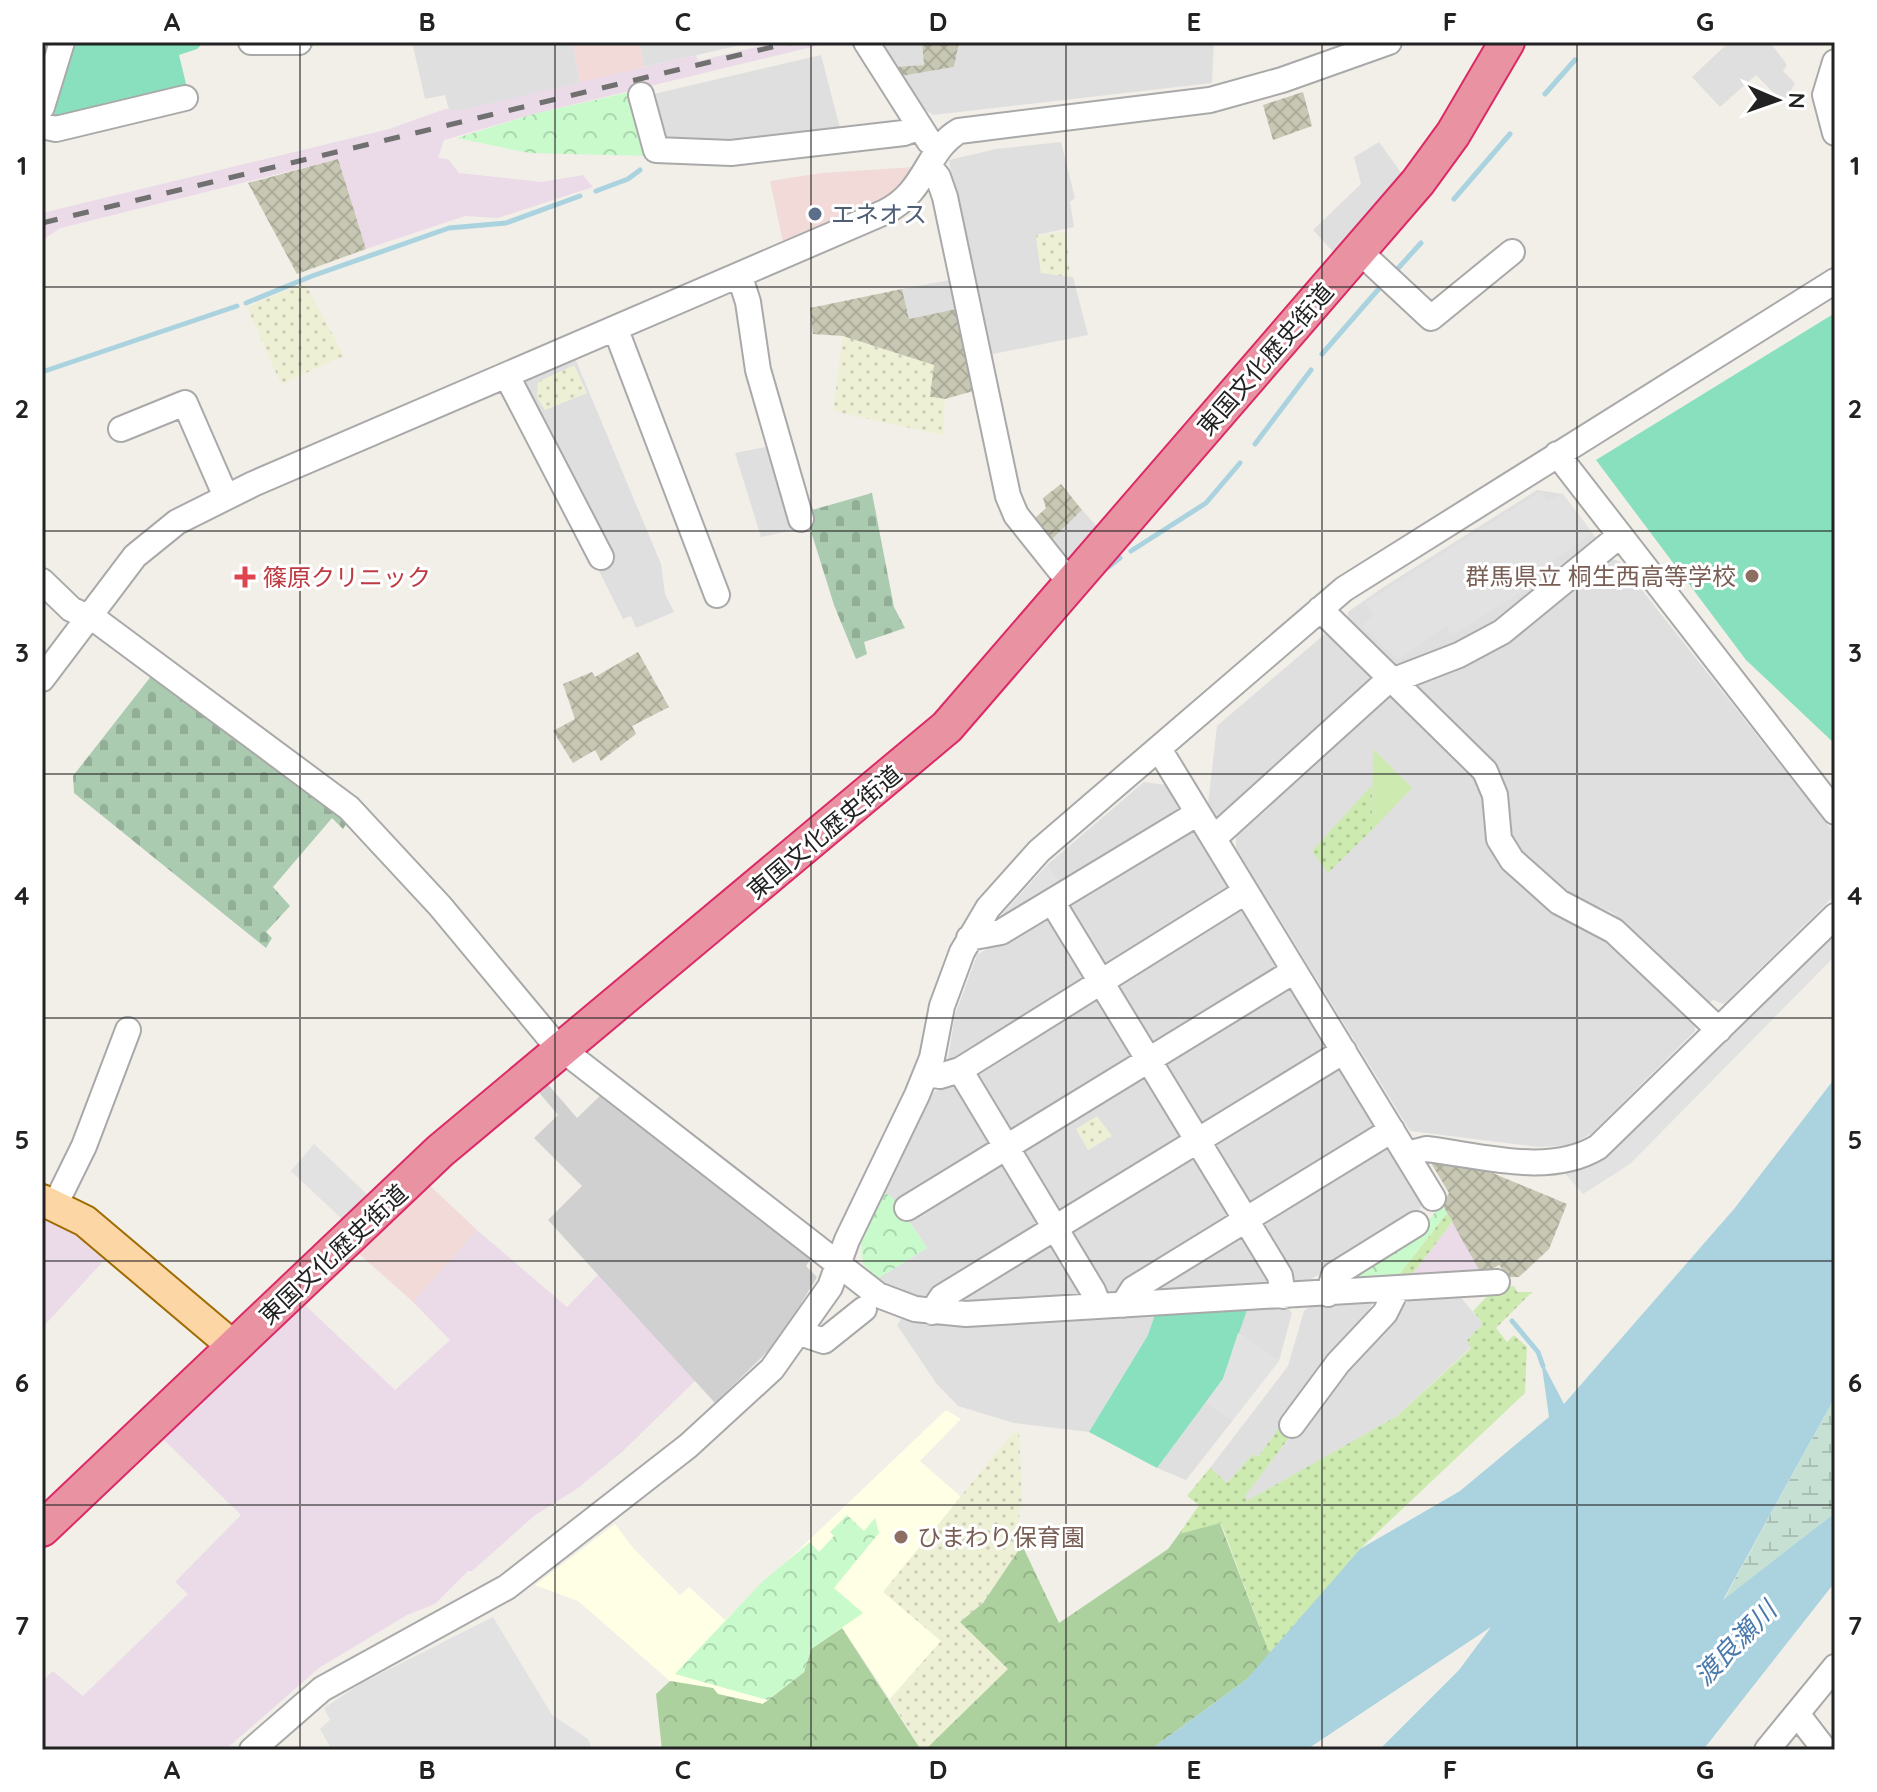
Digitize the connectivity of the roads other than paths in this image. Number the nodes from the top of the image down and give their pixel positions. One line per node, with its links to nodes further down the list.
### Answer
1 (62, 42): 10 (street)
2 (251, 42): 3 (street)
3 (299, 42)
4 (866, 42): 12 (street)
5 (1389, 42): 14 (street)
6 (1507, 42): 15 (highway, 東国文化歴史街道)
7 (1835, 62): 13 (street)
8 (641, 95): 12 (street)
9 (185, 98): 11 (street)
10 (42, 107)
11 (42, 126)
12 (918, 128): 14 (street)
13 (1835, 133)
14 (934, 159): 17 (street); 28 (street)
15 (1359, 251): 16 (street); 28 (highway, 東国文化歴史街道)
16 (1512, 252)
17 (740, 277): 19 (street); 24 (street)
18 (1835, 281): 22 (street)
19 (616, 330): 20 (street); 29 (street)
20 (507, 376): 23 (street); 26 (street)
21 (121, 429): 23 (street)
22 (1557, 454): 25 (street); 30 (street)
23 (226, 497): 31 (street)
24 (801, 519)
25 (1618, 537): 33 (street); 35 (street)
26 (601, 557)
27 (42, 581): 31 (street)
28 (1071, 584): 46 (highway, 東国文化歴史街道)
29 (717, 595)
30 (1320, 609): 33 (street); 34 (street)
31 (86, 618): 32 (street); 46 (street)
32 (42, 679)
33 (1392, 681): 37 (street); 45 (street)
34 (1159, 749): 36 (street); 41 (street)
35 (1835, 812)
36 (1198, 813): 37 (street); 39 (street)
37 (1214, 838): 38 (street)
38 (1245, 892): 42 (street); 43 (street)
39 (1053, 903): 41 (street); 43 (street)
40 (1835, 916): 45 (street)
41 (969, 938): 50 (street)
42 (1294, 971): 47 (street); 48 (street)
43 (1101, 982): 48 (street); 49 (street)
44 (128, 1030): 56 (street)
45 (1719, 1030): 54 (street)
46 (561, 1049): 61 (street); 70 (highway, 東国文化歴史街道)
47 (1344, 1051): 51 (street); 52 (street)
48 (1149, 1061): 52 (street); 53 (street)
49 (960, 1070): 50 (street); 53 (street)
50 (926, 1074): 61 (street)
51 (1392, 1130): 54 (street); 58 (street)
52 (1197, 1141): 58 (street); 60 (street)
53 (1006, 1148): 57 (street); 60 (street)
54 (1407, 1154): 55 (street)
55 (1433, 1198)
56 (48, 1203): 70 (main road)
57 (907, 1208)
58 (1246, 1220): 65 (street); 66 (street)
59 (1416, 1224): 64 (street)
60 (1055, 1227): 66 (street); 68 (street)
61 (839, 1266): 68 (street); 69 (street)
62 (1497, 1282): 63 (street)
63 (1397, 1289): 64 (street); 71 (street)
64 (1328, 1294): 65 (street)
65 (1283, 1296): 66 (street)
66 (1111, 1306): 68 (street)
67 (864, 1309): 69 (street)
68 (932, 1312)
69 (800, 1333): 75 (street)
70 (234, 1347): 72 (highway, 東国文化歴史街道)
71 (1292, 1425)
72 (42, 1529)
73 (1835, 1667): 74 (street)
74 (1798, 1715): 76 (street); 77 (street)
75 (252, 1750)
76 (1767, 1750)
77 (1825, 1750)

